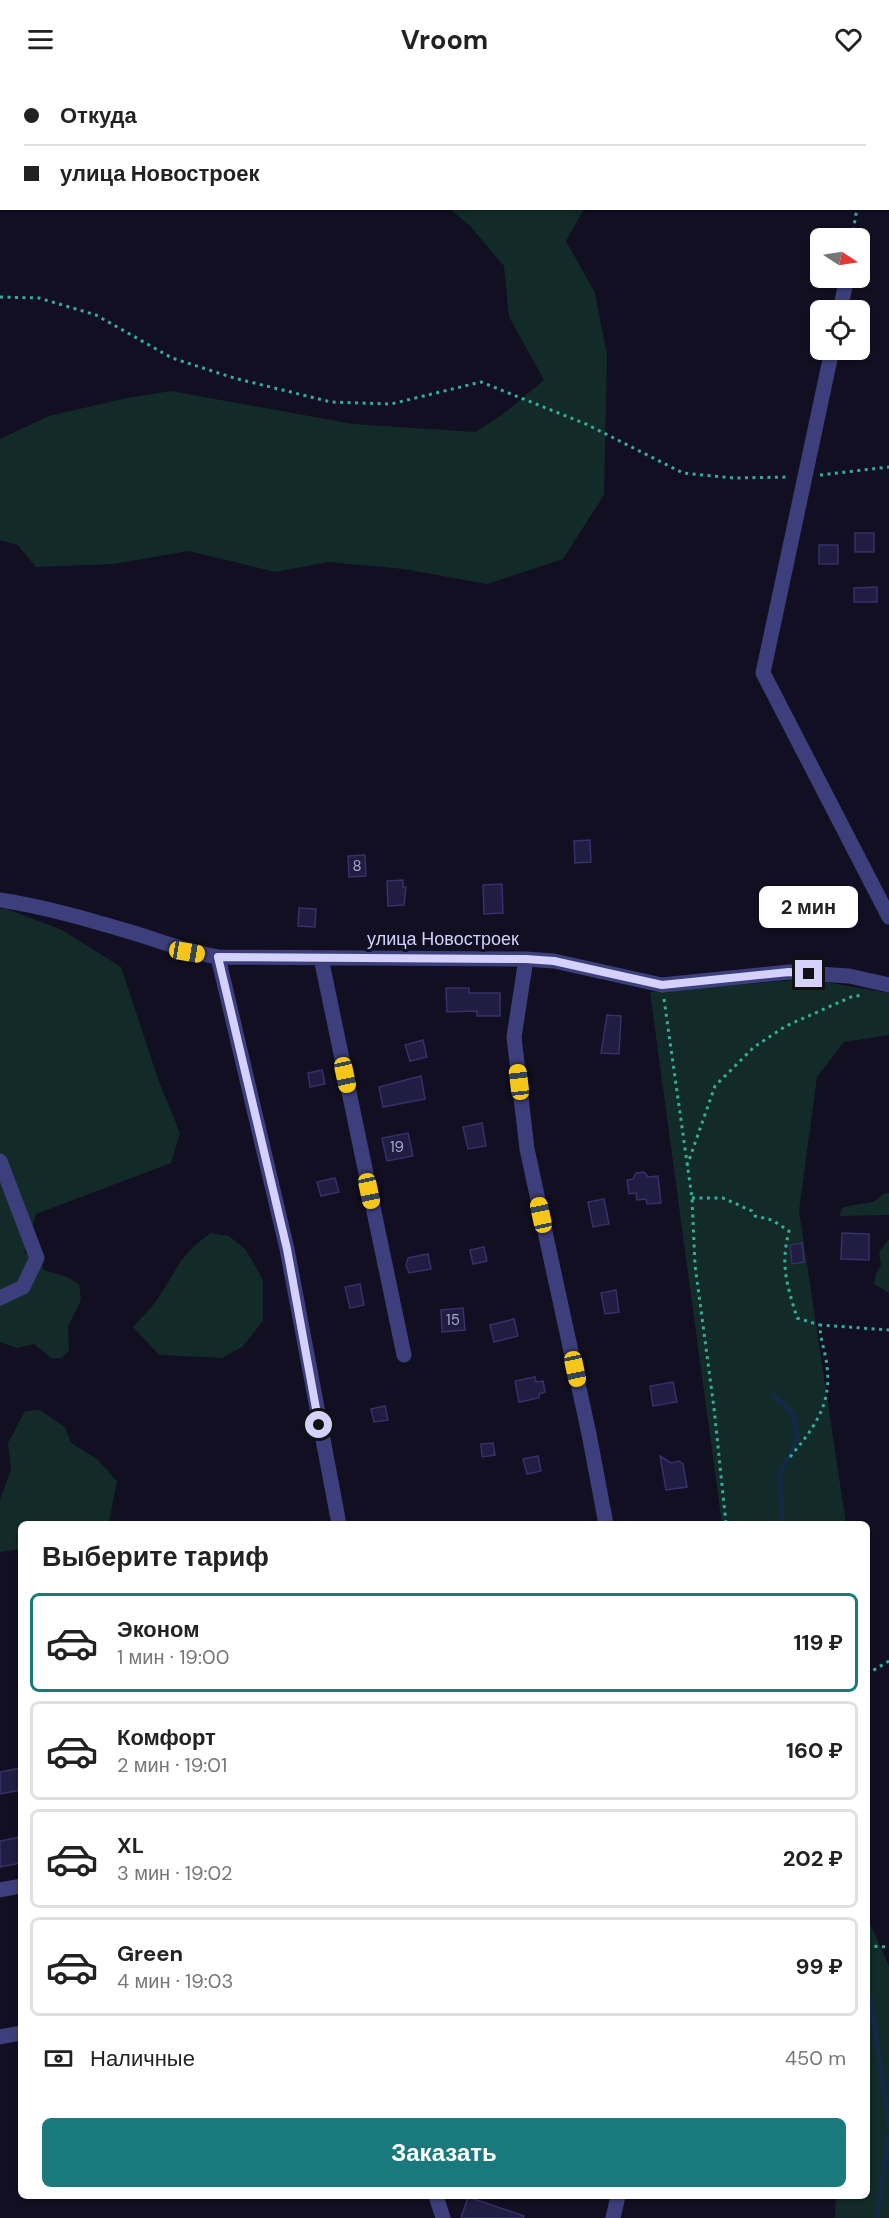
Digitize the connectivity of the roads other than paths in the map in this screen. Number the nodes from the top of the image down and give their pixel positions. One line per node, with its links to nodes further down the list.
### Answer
1 (830, 360): 3 (street)
2 (0, 900): 4 (street, улица Новостроек)
3 (889, 917)
4 (218, 957): 5 (street, улица Новостроек); 11 (street)
5 (321, 958): 6 (street, улица Новостроек); 10 (street)
6 (526, 959): 7 (street, улица Новостроек); 12 (street)
7 (889, 985)
8 (0, 1161): 9 (street)
9 (0, 1298)
10 (404, 1354)
11 (338, 1521)
12 (605, 1521)
13 (18, 1887): 14 (street)
14 (0, 1890)
15 (18, 2034): 16 (street)
16 (0, 2037)
17 (437, 2199): 19 (street)
18 (617, 2199): 20 (street)
19 (442, 2218)
20 (613, 2218)

